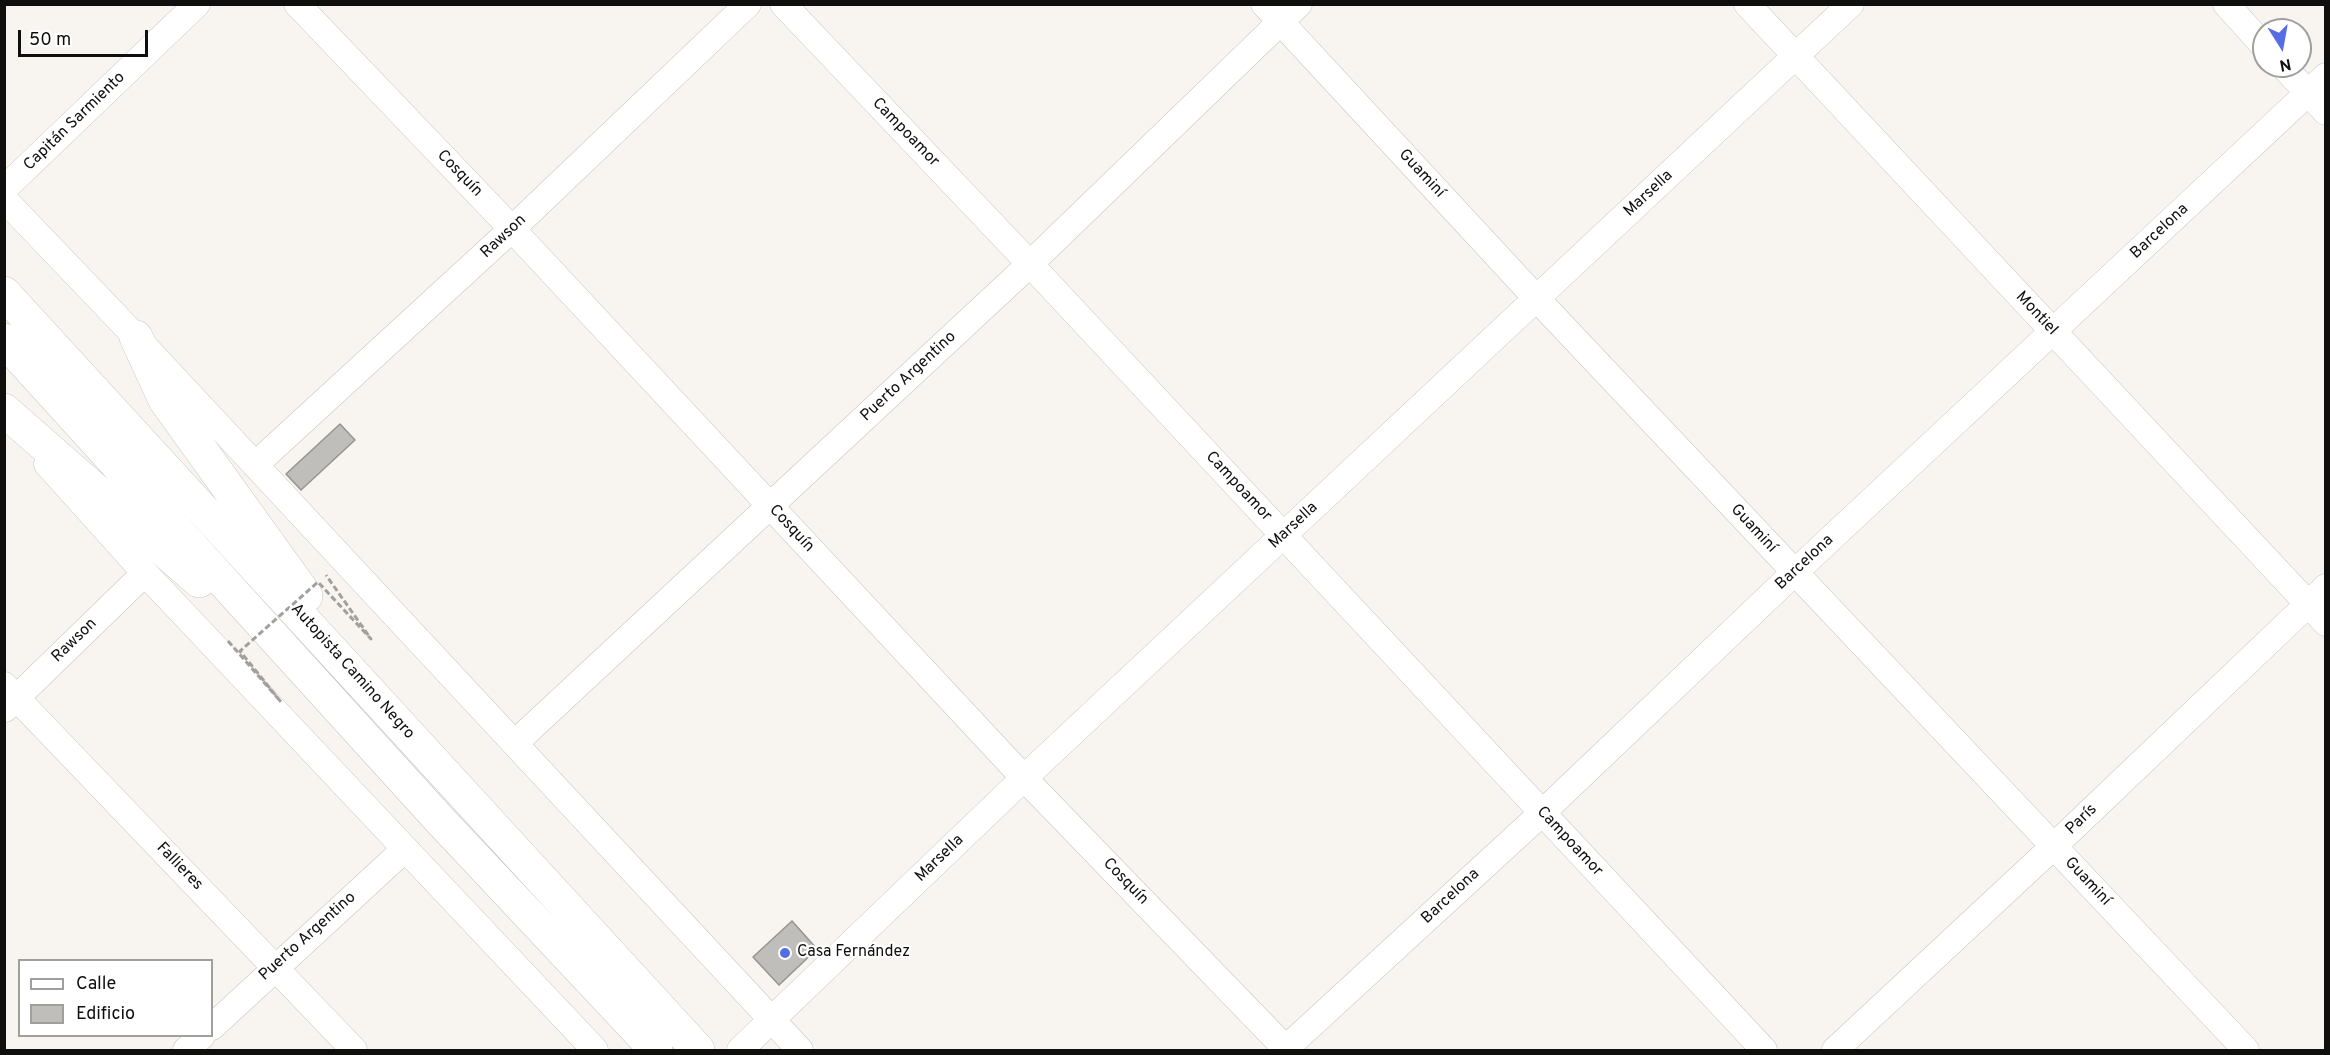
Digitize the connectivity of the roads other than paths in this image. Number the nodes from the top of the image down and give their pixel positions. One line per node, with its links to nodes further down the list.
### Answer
1 (197, 4): 14 (street, Capitán Sarmiento)
2 (297, 4): 16 (street, Cosquín)
3 (748, 4): 16 (street, Rawson)
4 (783, 4): 17 (street, Campoamor)
5 (1299, 4): 9 (street, Puerto Argentino)
6 (1747, 4): 11 (street, Montiel)
7 (1851, 4): 11 (street, Marsella)
8 (2226, 4): 10 (street)
9 (1272, 13): 17 (street, Puerto Argentino); 19 (street, Guaminí)
10 (2252, 33)
11 (1796, 56): 19 (street, Marsella); 20 (street, Montiel)
12 (2317, 84): 13 (street); 20 (street, Barcelona)
13 (2325, 112)
14 (4, 189)
15 (4, 199): 21 (street)
16 (512, 229): 25 (street, Rawson); 26 (street, Cosquín)
17 (1030, 264): 26 (street, Puerto Argentino); 27 (street, Campoamor)
18 (4, 293): 33 (highway, Autopista Camino Negro)
19 (1537, 299): 27 (street, Marsella); 29 (street, Guaminí)
20 (2053, 333): 29 (street, Barcelona); 30 (street, Montiel)
21 (135, 337): 25 (street); 33 (highway)
22 (4, 340): 37 (highway, Autopista Camino Negro)
23 (4, 410): 37 (highway)
24 (4, 417): 28 (street)
25 (255, 465): 34 (street)
26 (770, 507): 34 (street, Puerto Argentino); 35 (street, Cosquín)
27 (1284, 536): 35 (street, Marsella); 36 (street, Campoamor)
28 (145, 573): 32 (street, Rawson); 39 (street)
29 (1794, 573): 36 (street, Barcelona); 38 (street, Guaminí)
30 (2316, 596): 31 (street, Montiel); 38 (street, París)
31 (2325, 623)
32 (9, 697): 40 (street, Fallieres)
33 (387, 710): 44 (highway, Autopista Camino Negro)
34 (514, 743): 41 (street)
35 (1024, 778): 41 (street, Marsella); 51 (street, Cosquín)
36 (1542, 813): 51 (street, Barcelona); 52 (street, Campoamor)
37 (438, 818): 48 (highway, Autopista Camino Negro)
38 (2054, 846): 53 (street, París); 54 (street, Guaminí)
39 (405, 849): 40 (street, Puerto Argentino); 47 (street)
40 (275, 967): 42 (street, Puerto Argentino); 46 (street, Fallieres)
41 (771, 1020): 49 (street, Marsella); 50 (street)
42 (213, 1026)
43 (200, 1037): 45 (street)
44 (695, 1047)
45 (186, 1050)
46 (354, 1050)
47 (595, 1050)
48 (656, 1050)
49 (740, 1050)
50 (800, 1050)
51 (1286, 1050)
52 (1764, 1050)
53 (1835, 1050)
54 (2246, 1050)

